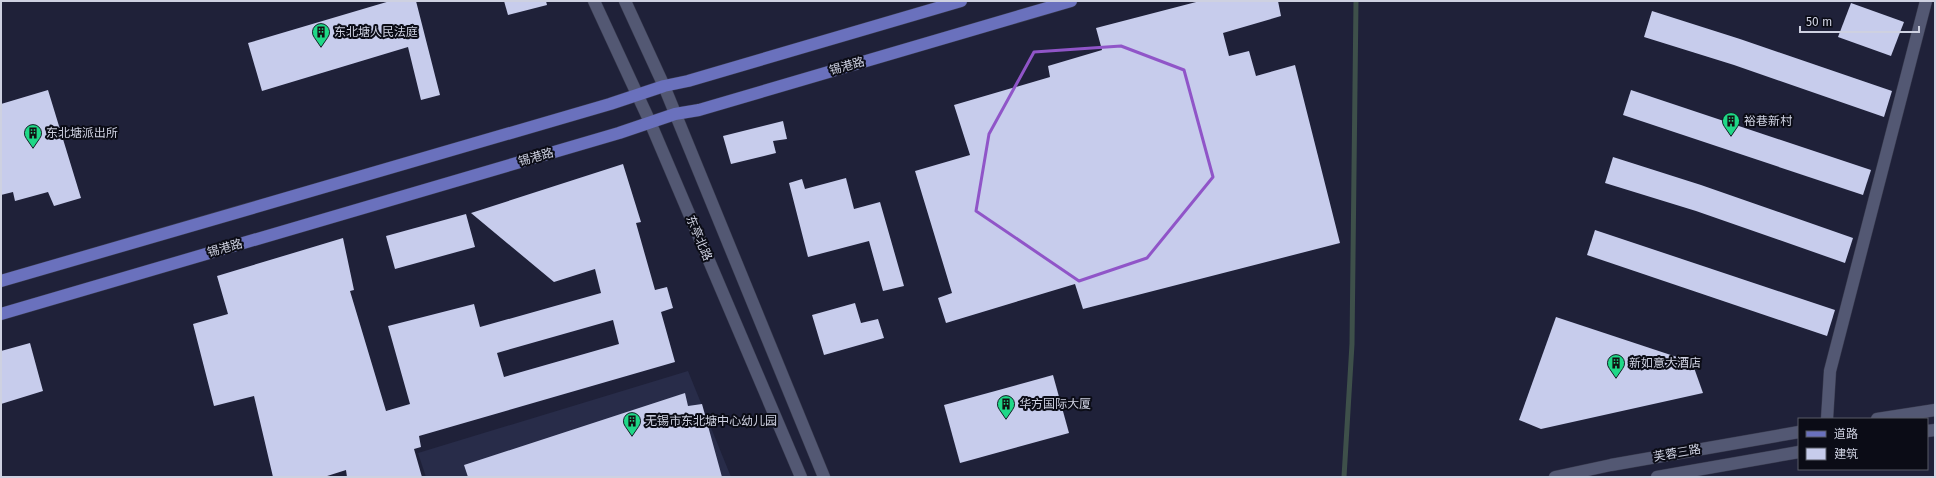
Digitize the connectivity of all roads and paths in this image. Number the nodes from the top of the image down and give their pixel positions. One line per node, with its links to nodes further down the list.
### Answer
1 (594, 1): 7 (main road, 东亭北路)
2 (625, 1): 6 (main road, 东亭北路)
3 (961, 1): 6 (main road)
4 (1071, 1): 8 (main road, 锡港路)
5 (1926, 1): 13 (main road)
6 (664, 86): 7 (main road); 8 (main road, 东亭北路)
7 (638, 94): 9 (main road, 东亭北路); 10 (main road)
8 (675, 114): 9 (main road, 锡港路); 19 (main road, 东亭北路)
9 (650, 122): 11 (main road, 锡港路); 18 (main road, 东亭北路)
10 (1, 281)
11 (1, 314)
12 (1935, 410): 14 (main road)
13 (1827, 418)
14 (1883, 418)
15 (1798, 432): 20 (main road, 芙蓉三路)
16 (1798, 452): 17 (main road, 芙蓉三路)
17 (1676, 475): 21 (main road, 芙蓉三路)
18 (801, 477)
19 (824, 477)
20 (1555, 477)
21 (1657, 477)

